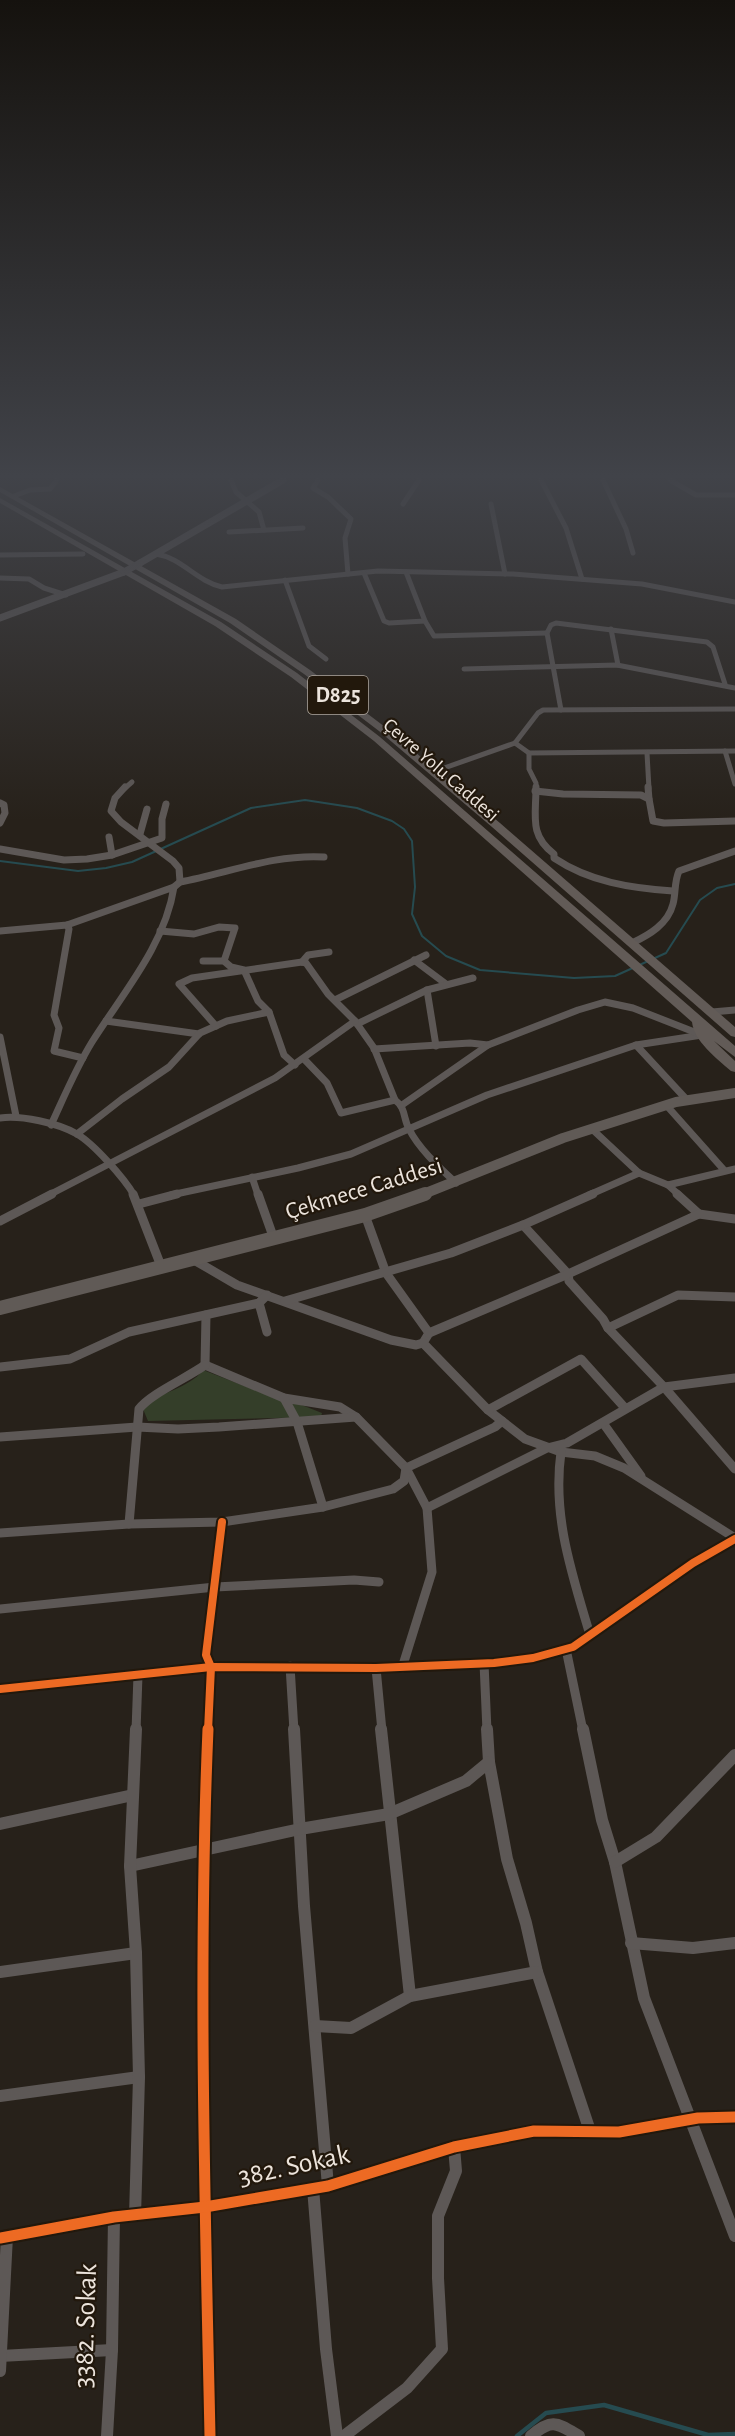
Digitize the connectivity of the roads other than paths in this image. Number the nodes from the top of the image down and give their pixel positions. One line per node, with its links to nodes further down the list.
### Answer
1 (62, 594): 11 (street)
2 (69, 594): 11 (street)
3 (155, 594): 22 (highway)
4 (167, 594): 22 (highway, Çevre Yolu Caddesi / D825)
5 (183, 594): 21 (highway, Çevre Yolu Caddesi / D825)
6 (194, 594): 21 (highway)
7 (290, 594): 17 (street)
8 (373, 594): 14 (street)
9 (414, 594): 14 (street)
10 (692, 594): 12 (street)
11 (66, 595): 13 (street)
12 (735, 602)
13 (0, 618)
14 (425, 621): 16 (street)
15 (611, 629): 16 (street); 18 (street); 23 (street)
16 (547, 633): 19 (street)
17 (326, 660)
18 (618, 665): 19 (street); 23 (street)
19 (552, 666): 20 (street); 25 (street)
20 (464, 669)
21 (307, 672): 32 (highway, Çevre Yolu Caddesi / D825)
22 (294, 675): 69 (highway, Çevre Yolu Caddesi / D825)
23 (725, 684): 24 (street)
24 (735, 688)
25 (561, 710): 26 (street); 27 (street)
26 (735, 710)
27 (515, 743): 30 (street); 32 (street)
28 (725, 751): 29 (street); 31 (street); 34 (street)
29 (735, 751)
30 (529, 753): 31 (street); 35 (street)
31 (647, 753): 36 (street)
32 (433, 772): 54 (highway, Çevre Yolu Caddesi / D825)
33 (132, 782): 42 (street)
34 (735, 784)
35 (536, 791): 36 (street); 50 (street)
36 (649, 799): 40 (street)
37 (0, 803): 41 (street)
38 (166, 804): 44 (street)
39 (147, 808): 42 (street)
40 (735, 821)
41 (0, 823)
42 (140, 834): 44 (street)
43 (109, 837): 47 (street)
44 (151, 841): 47 (street); 49 (street)
45 (0, 849): 47 (street)
46 (735, 851): 50 (street)
47 (112, 855)
48 (324, 857): 49 (street)
49 (177, 884): 51 (street); 53 (street)
50 (673, 891): 54 (street)
51 (67, 925): 52 (street); 83 (street)
52 (0, 931)
53 (160, 931): 59 (street); 70 (street)
54 (636, 947): 66 (highway, Çevre Yolu Caddesi / D825)
55 (329, 952): 60 (street)
56 (426, 955): 57 (street)
57 (414, 960): 63 (street); 65 (street)
58 (203, 961): 59 (street)
59 (224, 961): 61 (street)
60 (302, 962): 61 (street); 65 (street)
61 (244, 970): 68 (street); 72 (street)
62 (473, 978): 63 (street)
63 (446, 984): 64 (street)
64 (427, 990): 71 (street); 80 (street)
65 (335, 1000): 71 (street)
66 (710, 1010): 67 (street); 73 (highway); 74 (highway, Çevre Yolu Caddesi / D825)
67 (735, 1010)
68 (269, 1012): 72 (street); 85 (street)
69 (694, 1016): 76 (highway); 82 (highway, Çevre Yolu Caddesi / D825)
70 (106, 1021): 75 (street); 83 (street)
71 (356, 1023): 81 (street); 84 (street)
72 (216, 1026): 75 (street)
73 (735, 1026)
74 (735, 1033)
75 (199, 1034): 96 (street)
76 (702, 1035): 78 (street); 79 (street); 86 (highway)
77 (0, 1037): 91 (street)
78 (488, 1045): 80 (street); 89 (street)
79 (636, 1045): 88 (street); 94 (street)
80 (436, 1046): 81 (street)
81 (374, 1049): 89 (street)
82 (735, 1053)
83 (83, 1058): 93 (street)
84 (304, 1059): 85 (street); 89 (street)
85 (295, 1065): 97 (street)
86 (735, 1068)
87 (735, 1093): 88 (main road, Çekmece Caddesi)
88 (687, 1100): 90 (main road, Çekmece Caddesi)
89 (399, 1102): 94 (street)
90 (668, 1106): 95 (main road, Çekmece Caddesi); 99 (street)
91 (16, 1116): 92 (street); 93 (street)
92 (0, 1118)
93 (51, 1125): 96 (street)
94 (409, 1129): 101 (street); 102 (street)
95 (593, 1130): 100 (street); 102 (main road, Çekmece Caddesi)
96 (76, 1134): 97 (street)
97 (108, 1163): 104 (street); 107 (street)
98 (735, 1169): 99 (street)
99 (724, 1170): 103 (street)
100 (639, 1173): 103 (street); 109 (street)
101 (252, 1177): 104 (street); 110 (street)
102 (456, 1183): 106 (main road, Çekmece Caddesi)
103 (668, 1185): 105 (street)
104 (139, 1204): 112 (street)
105 (699, 1214): 108 (street); 114 (street)
106 (365, 1215): 110 (main road, Çekmece Caddesi); 113 (street)
107 (1, 1219)
108 (735, 1219)
109 (523, 1225): 113 (street); 114 (street)
110 (274, 1239): 111 (main road, Çekmece Caddesi)
111 (194, 1260): 112 (main road, Çekmece Caddesi); 115 (street)
112 (160, 1266): 119 (main road, Çekmece Caddesi)
113 (386, 1273): 117 (street); 123 (street)
114 (568, 1274): 121 (street); 123 (street)
115 (267, 1295): 117 (street); 118 (street)
116 (735, 1297): 121 (street)
117 (285, 1300): 124 (street)
118 (259, 1303): 120 (street); 122 (street)
119 (0, 1308)
120 (206, 1315): 125 (street); 126 (street)
121 (608, 1328): 128 (street)
122 (267, 1332)
123 (429, 1333): 124 (street)
124 (423, 1343): 131 (street)
125 (205, 1365): 129 (street); 136 (street)
126 (0, 1367)
127 (735, 1378): 128 (street)
128 (664, 1387): 130 (street); 141 (street)
129 (284, 1398): 132 (street); 134 (street)
130 (625, 1408): 131 (street); 135 (street)
131 (488, 1410): 133 (street)
132 (356, 1417): 134 (street); 140 (street)
133 (501, 1421): 138 (street); 140 (street)
134 (297, 1422): 136 (street); 143 (street)
135 (603, 1423): 138 (street); 142 (street)
136 (136, 1427): 137 (street); 146 (street)
137 (0, 1437)
138 (548, 1448): 139 (street); 144 (street)
139 (561, 1452): 142 (street); 152 (street)
140 (406, 1468): 143 (street); 144 (street)
141 (735, 1469)
142 (642, 1478): 148 (street)
143 (323, 1507): 145 (street)
144 (427, 1508): 158 (street)
145 (222, 1521): 146 (street); 150 (street)
146 (129, 1524): 147 (street)
147 (0, 1533)
148 (735, 1539): 152 (street)
149 (379, 1582): 150 (street)
150 (215, 1587): 151 (street); 156 (street)
151 (0, 1609)
152 (590, 1635): 153 (street)
153 (566, 1649): 154 (street); 168 (street)
154 (484, 1663): 158 (street); 162 (street)
155 (290, 1666): 156 (street); 157 (street); 166 (street)
156 (211, 1667): 159 (street); 167 (street)
157 (376, 1668): 158 (street); 164 (street)
158 (402, 1668)
159 (138, 1675): 160 (street); 163 (street)
160 (0, 1689)
161 (735, 1755): 168 (street)
162 (489, 1762): 164 (street); 174 (street)
163 (133, 1795): 165 (street); 169 (street)
164 (389, 1814): 166 (street); 175 (street)
165 (0, 1824)
166 (300, 1829): 167 (street); 176 (street)
167 (203, 1849): 169 (street); 185 (street)
168 (615, 1862): 170 (street)
169 (130, 1866): 172 (street)
170 (631, 1943): 171 (street); 180 (street)
171 (735, 1943)
172 (136, 1953): 173 (street); 177 (street)
173 (0, 1972)
174 (537, 1972): 175 (street); 181 (street)
175 (410, 1996): 176 (street)
176 (315, 2026): 183 (street)
177 (139, 2077): 178 (street); 186 (street)
178 (0, 2096)
179 (735, 2118): 180 (street, 382. Sokak)
180 (690, 2119): 181 (street, 382. Sokak); 188 (street)
181 (590, 2132): 182 (street, 382. Sokak)
182 (454, 2147): 183 (street, 382. Sokak); 196 (street)
183 (327, 2186): 184 (street, 382. Sokak)
184 (313, 2188): 185 (street, 382. Sokak); 195 (street)
185 (205, 2207): 186 (street, 382. Sokak); 194 (street)
186 (135, 2216): 187 (street, 382. Sokak)
187 (114, 2217): 189 (street, 382. Sokak); 190 (street, 3382. Sokak)
188 (735, 2236)
189 (4, 2237): 191 (street)
190 (112, 2350): 191 (street); 193 (street, 3382. Sokak)
191 (1, 2356): 192 (street)
192 (0, 2371)
193 (107, 2436)
194 (210, 2436)
195 (337, 2436)
196 (344, 2436)
197 (531, 2436): 198 (street)
198 (579, 2436)

